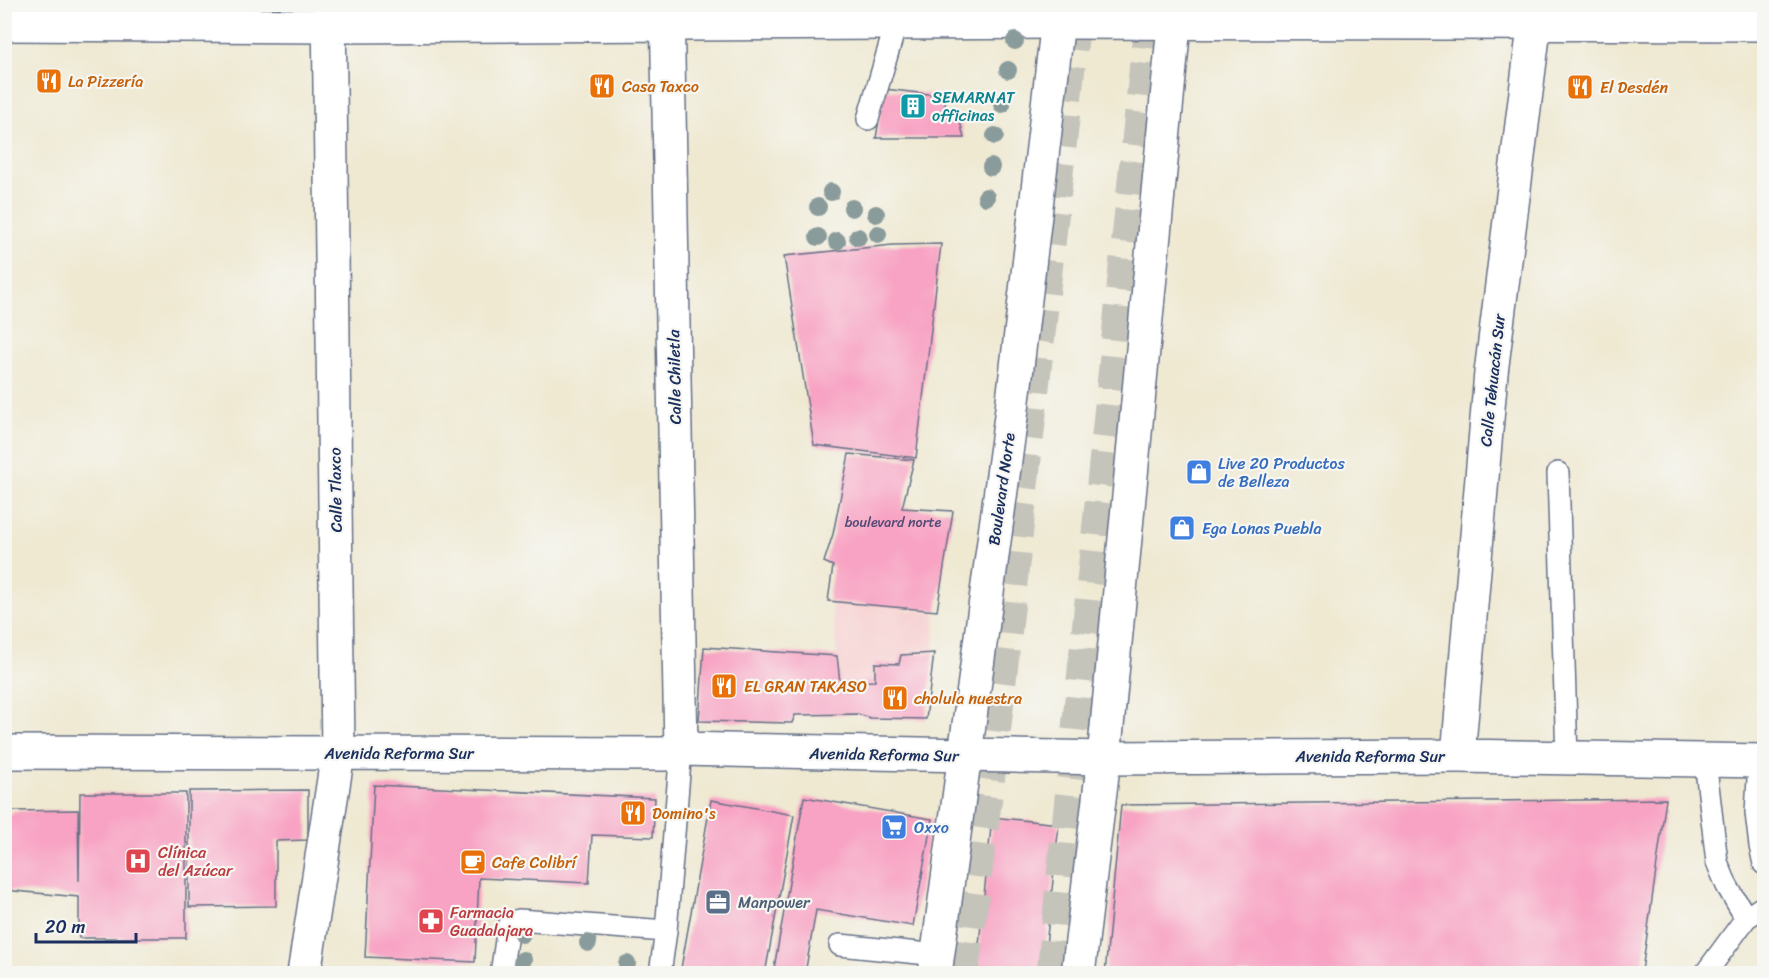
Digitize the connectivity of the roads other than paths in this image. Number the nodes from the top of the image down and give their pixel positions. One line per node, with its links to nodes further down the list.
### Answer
1 (1059, 13): 2 (street); 3 (street); 14 (street, Boulevard Norte)
2 (1175, 13): 4 (street); 16 (street)
3 (897, 14): 6 (street); 9 (lane)
4 (1536, 14): 8 (street); 15 (street, Calle Tehuacán Sur)
5 (329, 15): 6 (street); 7 (street); 13 (street, Calle Tlaxco)
6 (667, 15): 11 (street, Calle Chiletla)
7 (4, 24)
8 (1764, 24)
9 (868, 119)
10 (1558, 473): 17 (lane)
11 (681, 749): 13 (street, Avenida Reforma Sur); 14 (street, Avenida Reforma Sur); 23 (lane)
12 (4, 752): 13 (street, Avenida Reforma Sur)
13 (338, 753): 26 (street, Calle Tlaxco)
14 (964, 756): 16 (street, Avenida Reforma Sur); 25 (street, Boulevard Norte)
15 (1458, 756): 16 (street, Avenida Reforma Sur); 17 (street, Avenida Reforma Sur)
16 (1104, 758): 29 (street)
17 (1567, 758): 18 (street, Avenida Reforma Sur)
18 (1705, 760): 19 (street, Avenida Reforma Sur); 22 (lane)
19 (1762, 761): 20 (lane)
20 (1764, 864)
21 (1764, 906): 22 (lane)
22 (1746, 918): 30 (lane)
23 (666, 931): 27 (lane); 28 (lane)
24 (840, 945): 25 (lane)
25 (936, 964)
26 (304, 974)
27 (501, 974)
28 (660, 974)
29 (1078, 974)
30 (1706, 974)

